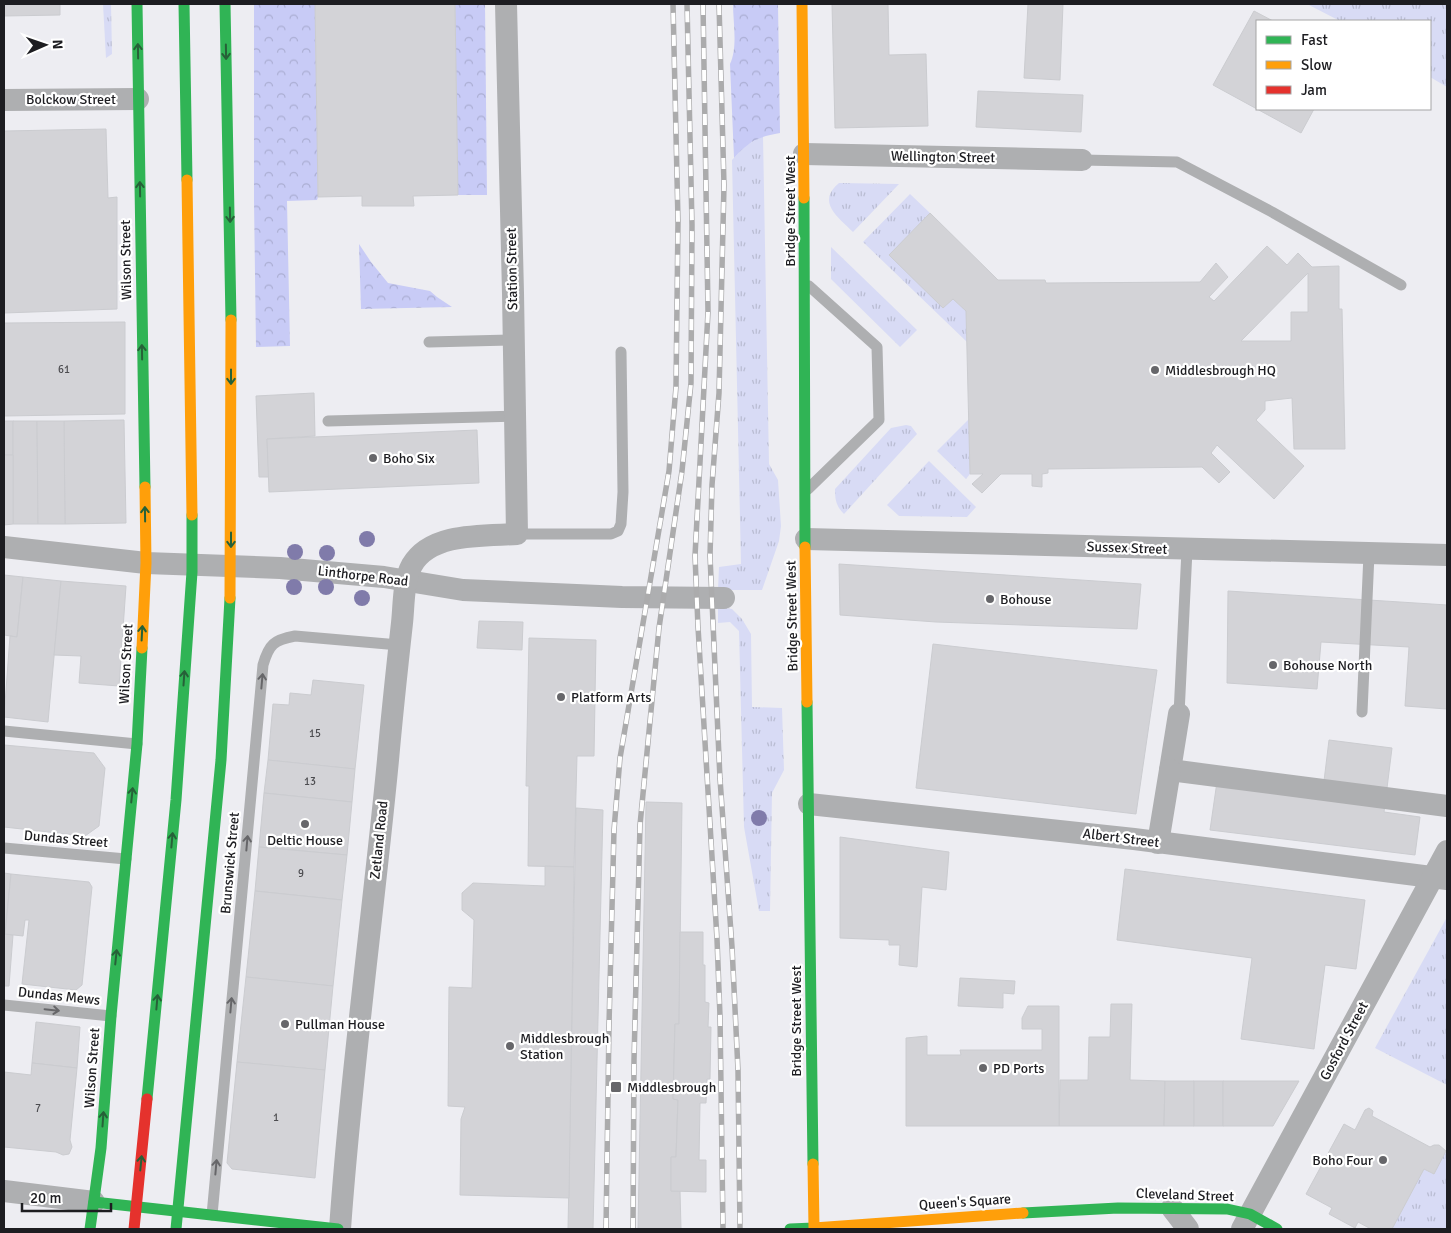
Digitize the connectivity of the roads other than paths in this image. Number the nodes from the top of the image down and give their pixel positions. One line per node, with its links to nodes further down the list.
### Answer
1 (137, 4): 6 (main road, Wilson Street, one-way to 1)
2 (184, 4): 49 (main road, one-way to 2, bridge)
3 (225, 4): 50 (main road, one-way to 50, bridge)
4 (506, 4): 12 (street, Station Street)
5 (802, 4): 8 (main road, Bridge Street West)
6 (138, 99): 7 (street, Bolckow Street); 24 (main road, Wilson Street, one-way to 6)
7 (4, 100)
8 (804, 154): 9 (street, Wellington Street); 10 (main road, Bridge Street West)
9 (1082, 160): 11 (lane)
10 (806, 283): 17 (main road, Bridge Street West); 17 (lane)
11 (1401, 285)
12 (514, 340): 13 (lane); 15 (street, Station Street)
13 (429, 342)
14 (621, 352): 18 (lane)
15 (515, 416): 16 (lane); 18 (street, Station Street)
16 (328, 421)
17 (806, 490): 19 (main road, Bridge Street West)
18 (517, 534): 25 (street, Zetland Road)
19 (806, 539): 21 (street, Sussex Street); 33 (main road, Bridge Street West)
20 (4, 547): 24 (street, Linthorpe Road)
21 (1187, 550): 22 (street, Sussex Street); 29 (lane)
22 (1369, 554): 23 (street, Sussex Street); 28 (lane)
23 (1447, 555)
24 (146, 563): 25 (street, Linthorpe Road); 31 (main road, Wilson Street, one-way to 24)
25 (407, 581): 26 (street, Linthorpe Road); 27 (street, Zetland Road)
26 (724, 598)
27 (399, 645): 45 (lane, Brunswick Street, one-way to 27); 51 (street, Zetland Road)
28 (1362, 712)
29 (1178, 714): 32 (street)
30 (4, 731): 31 (lane)
31 (137, 744): 37 (main road, Wilson Street, one-way to 31)
32 (1170, 770): 34 (street); 35 (street)
33 (809, 804): 35 (street, Albert Street); 47 (main road, Bridge Street West)
34 (1447, 806)
35 (1158, 843): 38 (street, Albert Street)
36 (4, 848): 37 (lane, Dundas Street)
37 (126, 859): 40 (main road, Wilson Street, one-way to 37)
38 (1441, 869): 46 (street, Gosford Street)
39 (4, 1005): 40 (lane, Dundas Mews, one-way to 40)
40 (110, 1016): 42 (main road, Wilson Street, one-way to 40)
41 (4, 1191): 42 (street)
42 (94, 1202): 45 (main road); 48 (main road, Wilson Street)
43 (1118, 1208): 44 (main road, Cleveland Street); 47 (main road, Queen's Square)
44 (1172, 1208): 46 (main road, Cleveland Street); 53 (street)
45 (212, 1215): 51 (main road)
46 (1246, 1222): 54 (main road, Cleveland Street)
47 (828, 1228): 52 (main road, Queen's Square)
48 (90, 1229)
49 (134, 1229)
50 (176, 1229)
51 (339, 1229)
52 (790, 1229)
53 (1188, 1229)
54 (1276, 1229)

